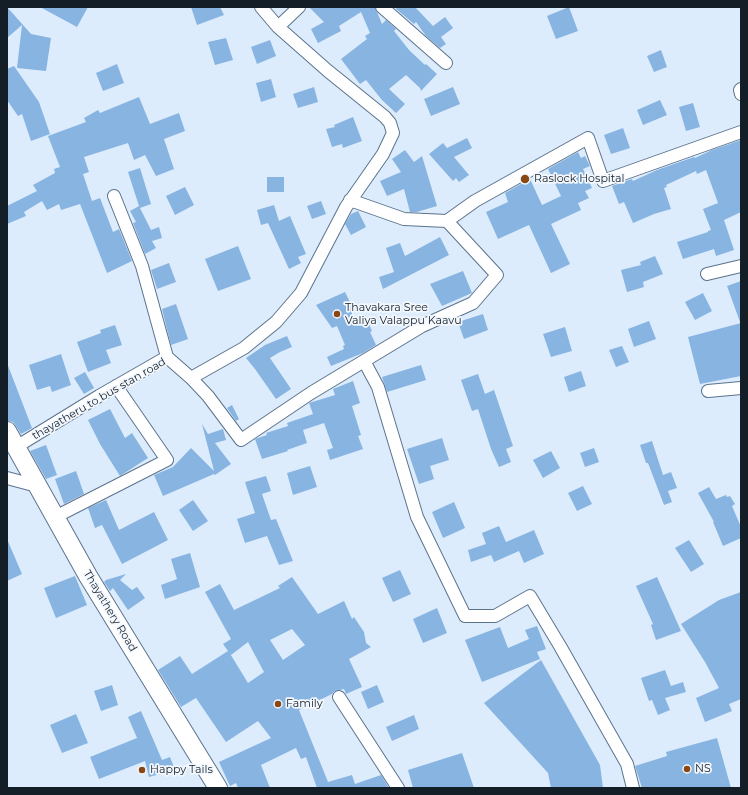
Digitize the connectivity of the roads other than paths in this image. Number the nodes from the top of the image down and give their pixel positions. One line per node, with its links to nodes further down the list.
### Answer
1 (260, 7): 4 (street)
2 (299, 7): 4 (street)
3 (382, 7): 5 (street)
4 (278, 27): 10 (street)
5 (446, 63)
6 (741, 89): 7 (street)
7 (741, 94)
8 (741, 132): 11 (street)
9 (114, 196): 14 (street)
10 (350, 200): 11 (street); 16 (street)
11 (447, 220): 15 (street)
12 (741, 266): 13 (street)
13 (707, 274)
14 (167, 357): 16 (street, thayatheru to bus stan road); 17 (street, thayatheru to bus stan road)
15 (364, 361): 16 (street, thayatheru to bus stan road); 28 (street)
16 (191, 378)
17 (116, 386): 21 (street, thayatheru to bus stan road); 24 (street)
18 (741, 388): 19 (street)
19 (708, 392)
20 (7, 431): 21 (street, Thayathery Road)
21 (16, 447): 23 (street, Thayathery Road)
22 (7, 478): 23 (street)
23 (37, 486): 24 (street, Thayathery Road)
24 (55, 517): 26 (street, Thayathery Road)
25 (340, 697): 27 (street)
26 (218, 788)
27 (398, 788)
28 (633, 788)

